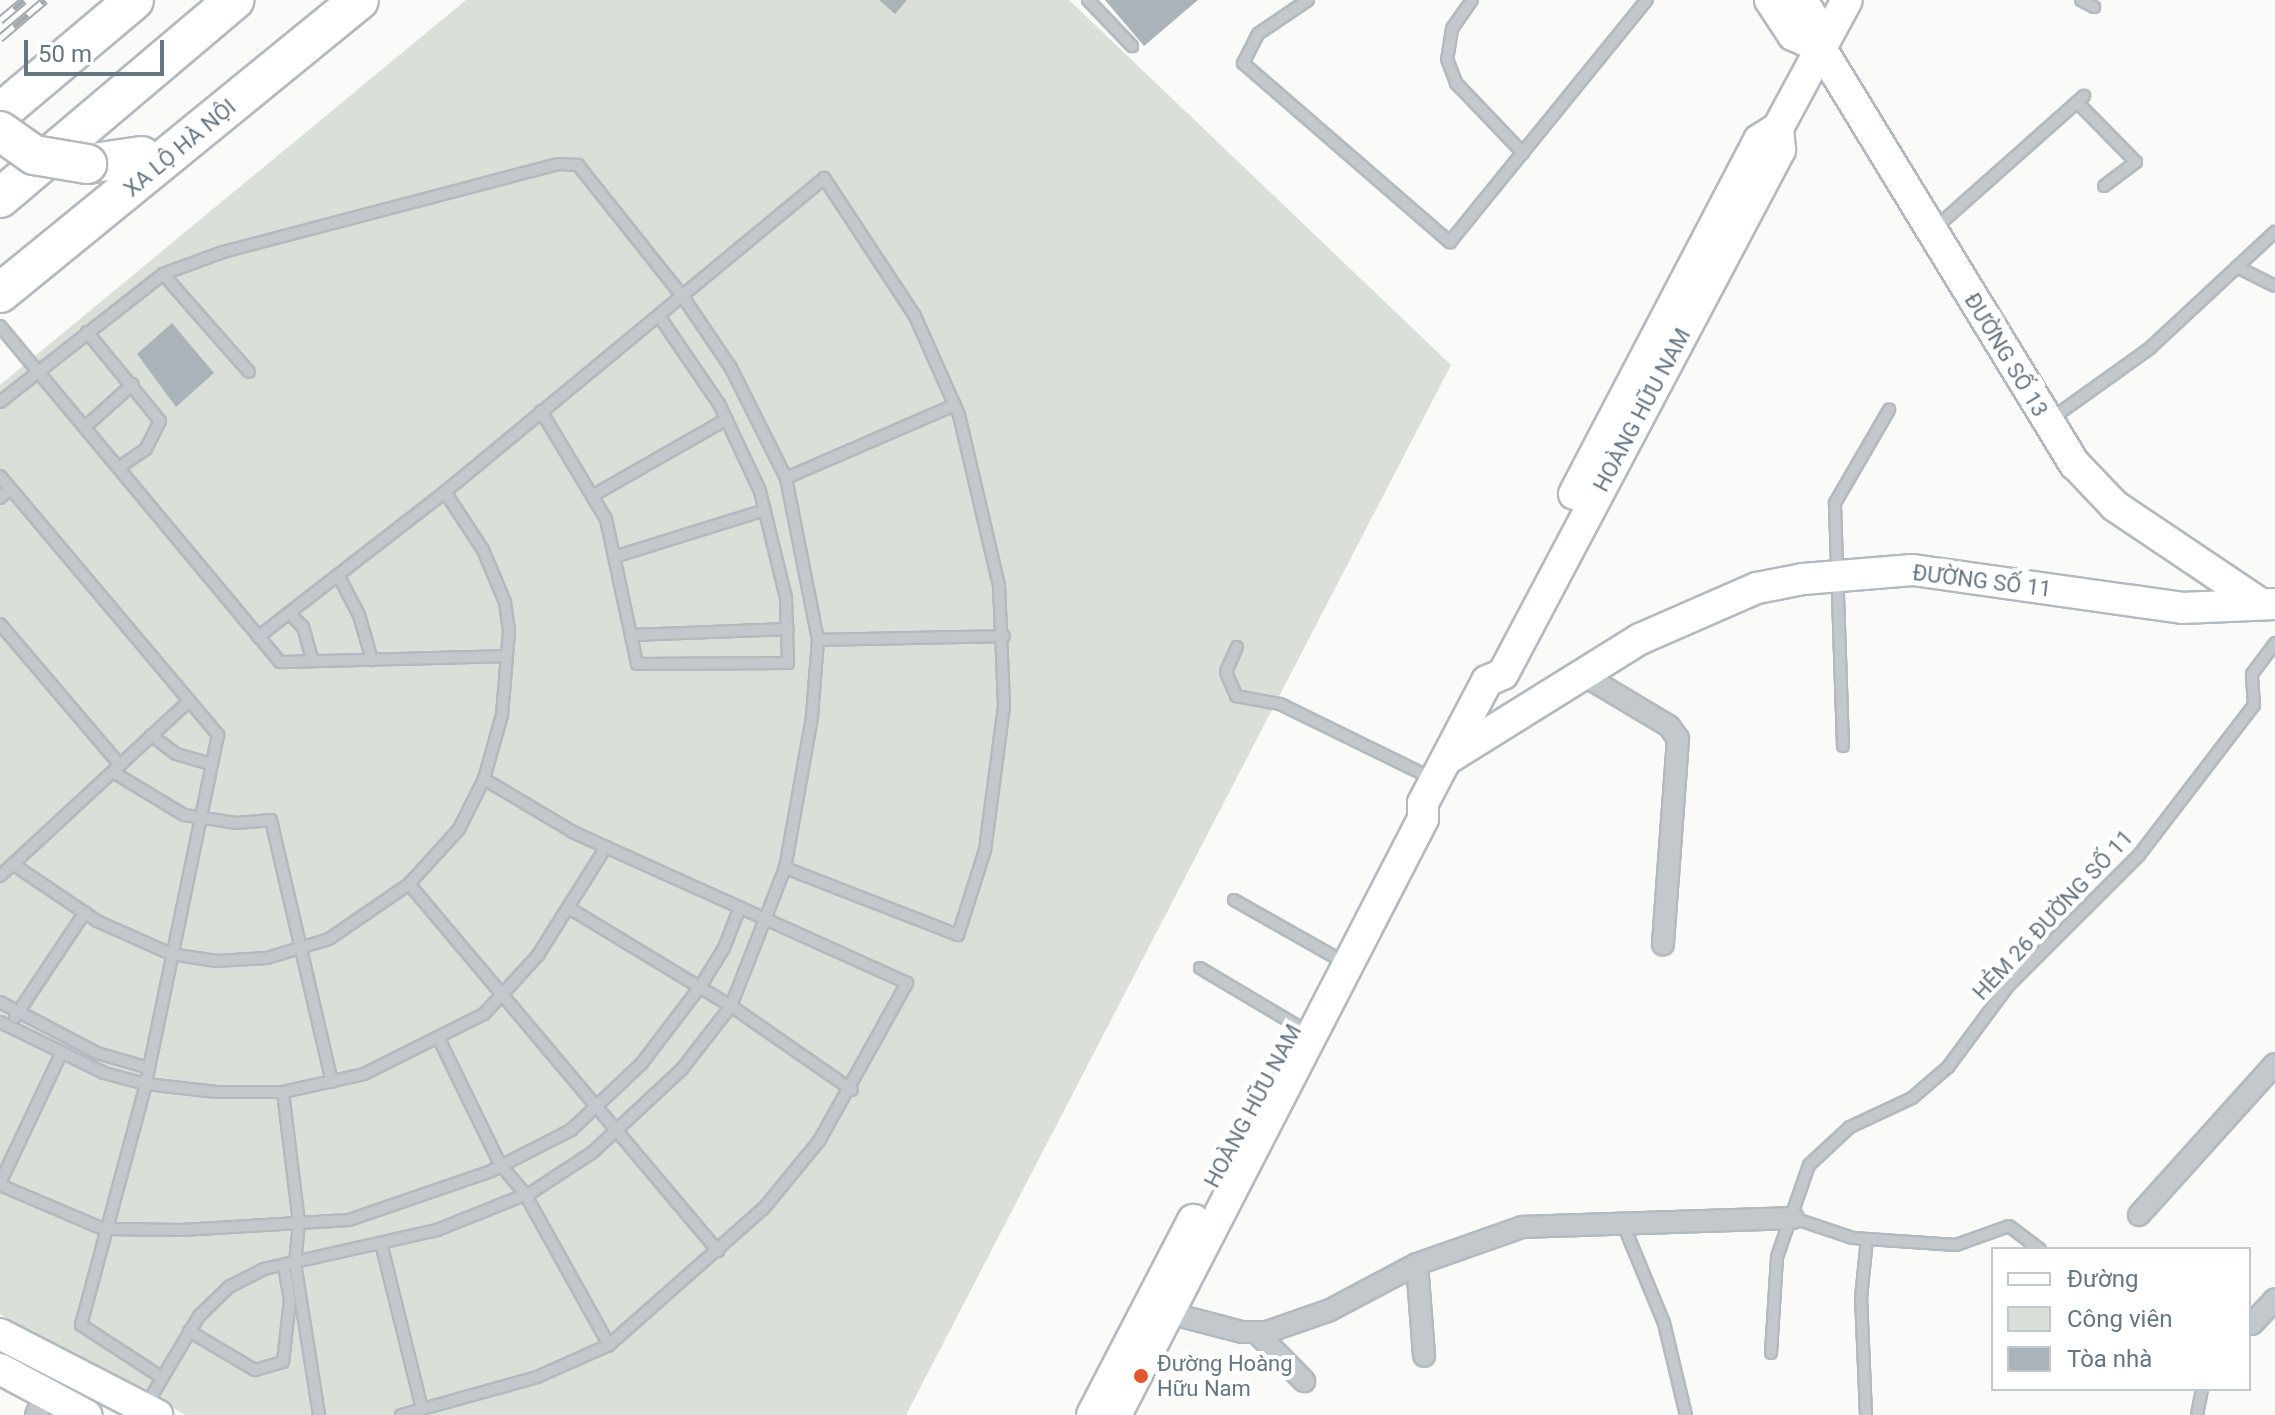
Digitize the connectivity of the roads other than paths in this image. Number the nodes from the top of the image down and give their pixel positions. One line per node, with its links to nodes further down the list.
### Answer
1 (134, 0): 16 (highway)
2 (234, 0): 21 (highway)
3 (332, 0): 19 (highway, XA LỘ HÀ NỘI)
4 (359, 0): 28 (highway, XA LỘ HÀ NỘI)
5 (1088, 0): 14 (lane)
6 (1308, 0): 18 (lane)
7 (1472, 0): 18 (lane)
8 (1647, 0): 18 (lane)
9 (1770, 0): 15 (main road, ĐƯỜNG SỐ 13)
10 (1802, 0): 15 (main road, ĐƯỜNG SỐ 13)
11 (1847, 0): 15 (main road, HOÀNG HỮU NAM)
12 (2081, 0): 13 (lane)
13 (2094, 7)
14 (1132, 46)
15 (1820, 47): 22 (main road, ĐƯỜNG SỐ 13); 68 (main road, HOÀNG HỮU NAM)
16 (0, 113)
17 (0, 131): 19 (highway, bridge)
18 (1523, 153)
19 (141, 156): 26 (highway, XA LỘ HÀ NỘI)
20 (2104, 186): 22 (lane)
21 (0, 198)
22 (1932, 231): 41 (main road, ĐƯỜNG SỐ 13)
23 (2275, 232): 24 (lane)
24 (2237, 267): 27 (lane); 41 (lane)
25 (163, 274): 29 (lane); 32 (lane); 34 (lane)
26 (0, 277)
27 (2275, 286)
28 (0, 293)
29 (683, 297): 30 (lane); 37 (lane); 45 (lane)
30 (659, 316): 39 (lane); 40 (lane)
31 (0, 326): 33 (lane)
32 (87, 332): 33 (lane); 35 (lane)
33 (37, 369): 36 (lane); 42 (lane)
34 (249, 372)
35 (133, 384): 42 (lane); 43 (lane)
36 (1, 398)
37 (955, 405): 45 (lane); 59 (lane)
38 (1889, 410): 52 (lane)
39 (541, 411): 47 (lane); 48 (lane)
40 (727, 419): 48 (lane); 50 (lane)
41 (2046, 422): 54 (main road, ĐƯỜNG SỐ 13)
42 (85, 427): 43 (lane)
43 (119, 467): 60 (lane)
44 (0, 476): 46 (lane)
45 (786, 478): 61 (lane)
46 (10, 489): 49 (lane); 69 (lane)
47 (445, 492): 53 (lane); 64 (lane)
48 (592, 496): 51 (lane)
49 (0, 498)
50 (765, 510): 51 (lane); 57 (lane)
51 (617, 556): 58 (lane)
52 (1840, 574): 54 (main road, ĐƯỜNG SỐ 11); 67 (main road, ĐƯỜNG SỐ 11); 72 (lane)
53 (338, 575): 55 (lane); 65 (lane)
54 (2267, 603)
55 (289, 613): 60 (lane); 66 (lane)
56 (0, 624): 74 (lane)
57 (788, 629): 58 (lane); 58 (lane)
58 (632, 635)
59 (1004, 636): 61 (lane); 80 (lane)
60 (258, 637): 66 (lane)
61 (818, 640): 80 (lane)
62 (2275, 643): 114 (lane, HẺM 26 ĐƯỜNG SỐ 11)
63 (1237, 647): 76 (lane)
64 (505, 656): 65 (lane); 75 (lane)
65 (372, 660): 66 (lane)
66 (313, 661)
67 (1580, 673): 70 (main road, ĐƯỜNG SỐ 11); 88 (street)
68 (1487, 681): 70 (main road); 76 (main road, HOÀNG HỮU NAM)
69 (189, 701): 71 (lane); 73 (lane)
70 (1525, 710): 76 (main road, ĐƯỜNG SỐ 11)
71 (151, 735): 73 (lane); 74 (lane)
72 (1843, 746)
73 (211, 764): 77 (lane)
74 (116, 768): 77 (lane); 79 (lane)
75 (484, 779): 78 (lane); 82 (lane)
76 (1435, 781): 91 (main road, HOÀNG HỮU NAM); 125 (main road, HOÀNG HỮU NAM)
77 (199, 817): 89 (lane); 90 (lane)
78 (606, 847): 84 (lane); 85 (lane)
79 (14, 865): 81 (lane); 86 (lane)
80 (785, 868): 87 (lane)
81 (0, 876)
82 (409, 884): 89 (lane); 94 (lane)
83 (1234, 900): 91 (lane)
84 (740, 907): 87 (lane); 93 (lane)
85 (569, 908): 93 (lane); 94 (lane)
86 (85, 912): 90 (lane); 97 (lane)
87 (768, 919): 96 (lane); 106 (lane)
88 (1663, 944)
89 (302, 950): 90 (lane); 104 (lane)
90 (171, 954): 103 (lane)
91 (1333, 956): 99 (main road, HOÀNG HỮU NAM)
92 (1200, 968): 99 (lane)
93 (700, 987): 96 (lane); 108 (lane)
94 (502, 995): 100 (lane); 108 (lane)
95 (0, 1002): 97 (lane)
96 (731, 1006): 106 (lane); 109 (lane)
97 (18, 1014): 98 (lane); 103 (lane)
98 (4, 1025): 101 (lane)
99 (1296, 1025): 125 (main road, HOÀNG HỮU NAM)
100 (438, 1037): 104 (lane); 110 (lane)
101 (61, 1054): 105 (lane); 111 (lane)
102 (2275, 1064): 113 (street)
103 (149, 1068): 105 (lane)
104 (332, 1082): 107 (lane)
105 (146, 1084): 107 (lane); 117 (lane)
106 (852, 1090): 121 (lane)
107 (283, 1092): 115 (lane)
108 (597, 1109): 109 (lane); 110 (lane)
109 (617, 1130): 112 (lane); 121 (lane)
110 (500, 1164): 112 (lane); 115 (lane)
111 (0, 1184): 117 (lane)
112 (525, 1194): 119 (lane); 130 (lane)
113 (2139, 1215)
114 (1793, 1218): 116 (street); 118 (lane); 131 (lane, HẺM 26 ĐƯỜNG SỐ 11)
115 (299, 1223): 117 (lane); 122 (lane)
116 (1623, 1224): 123 (street); 145 (lane)
117 (103, 1229): 134 (lane)
118 (1867, 1239): 120 (lane); 146 (lane)
119 (381, 1243): 122 (lane); 138 (lane)
120 (2037, 1247)
121 (718, 1251): 130 (lane)
122 (290, 1264): 127 (lane); 127 (lane); 141 (lane)
123 (1417, 1264): 128 (street); 132 (street)
124 (2275, 1299): 126 (street)
125 (1159, 1309): 128 (street); 143 (main road, HOÀNG HỮU NAM); 144 (main road, HOÀNG HỮU NAM)
126 (2252, 1324)
127 (189, 1331): 134 (lane)
128 (1256, 1332): 135 (street)
129 (0, 1334): 139 (main road)
130 (609, 1345): 138 (lane)
131 (1771, 1353)
132 (1424, 1356)
133 (0, 1369): 137 (main road)
134 (161, 1377): 139 (lane)
135 (1304, 1381)
136 (2202, 1391): 147 (lane)
137 (41, 1404): 140 (main road)
138 (422, 1409): 142 (lane)
139 (151, 1412)
140 (86, 1415)
141 (319, 1415)
142 (401, 1415)
143 (1092, 1415)
144 (1116, 1415)
145 (1686, 1415)
146 (1866, 1415)
147 (2197, 1415)

